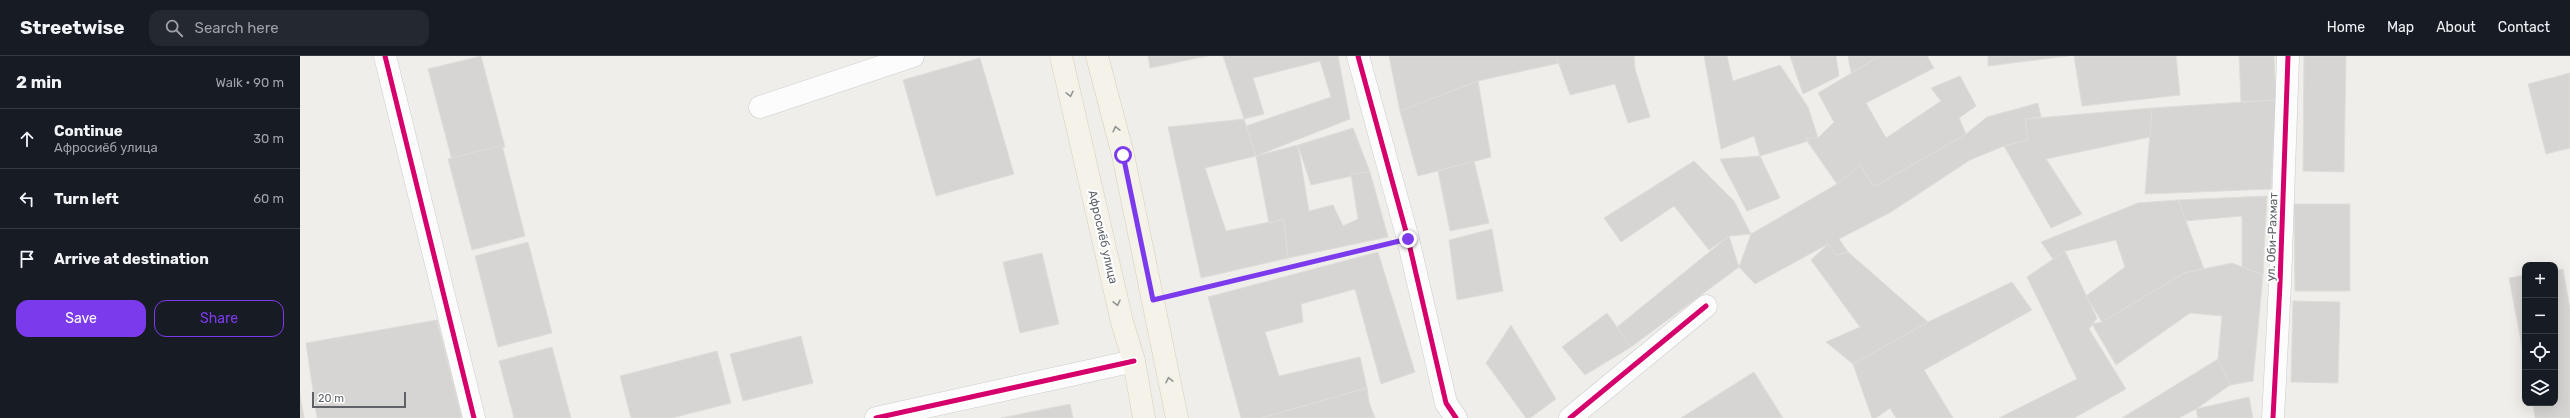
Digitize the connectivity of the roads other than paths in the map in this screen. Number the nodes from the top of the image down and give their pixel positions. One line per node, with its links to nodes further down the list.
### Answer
1 (385, 56): 10 (street)
2 (914, 56): 7 (street)
3 (1061, 56): 9 (main road, Афросиёб улица, one-way to 9)
4 (1098, 56): 13 (main road, one-way to 4)
5 (1358, 56): 14 (street)
6 (2288, 56): 16 (street, ул. Оби-Рахмат)
7 (760, 107)
8 (1706, 306): 15 (street)
9 (1134, 361): 11 (street); 12 (main road, Афросиёб улица)
10 (474, 418)
11 (876, 418)
12 (1144, 418)
13 (1177, 418)
14 (1456, 418)
15 (1570, 418)
16 (2273, 418)

